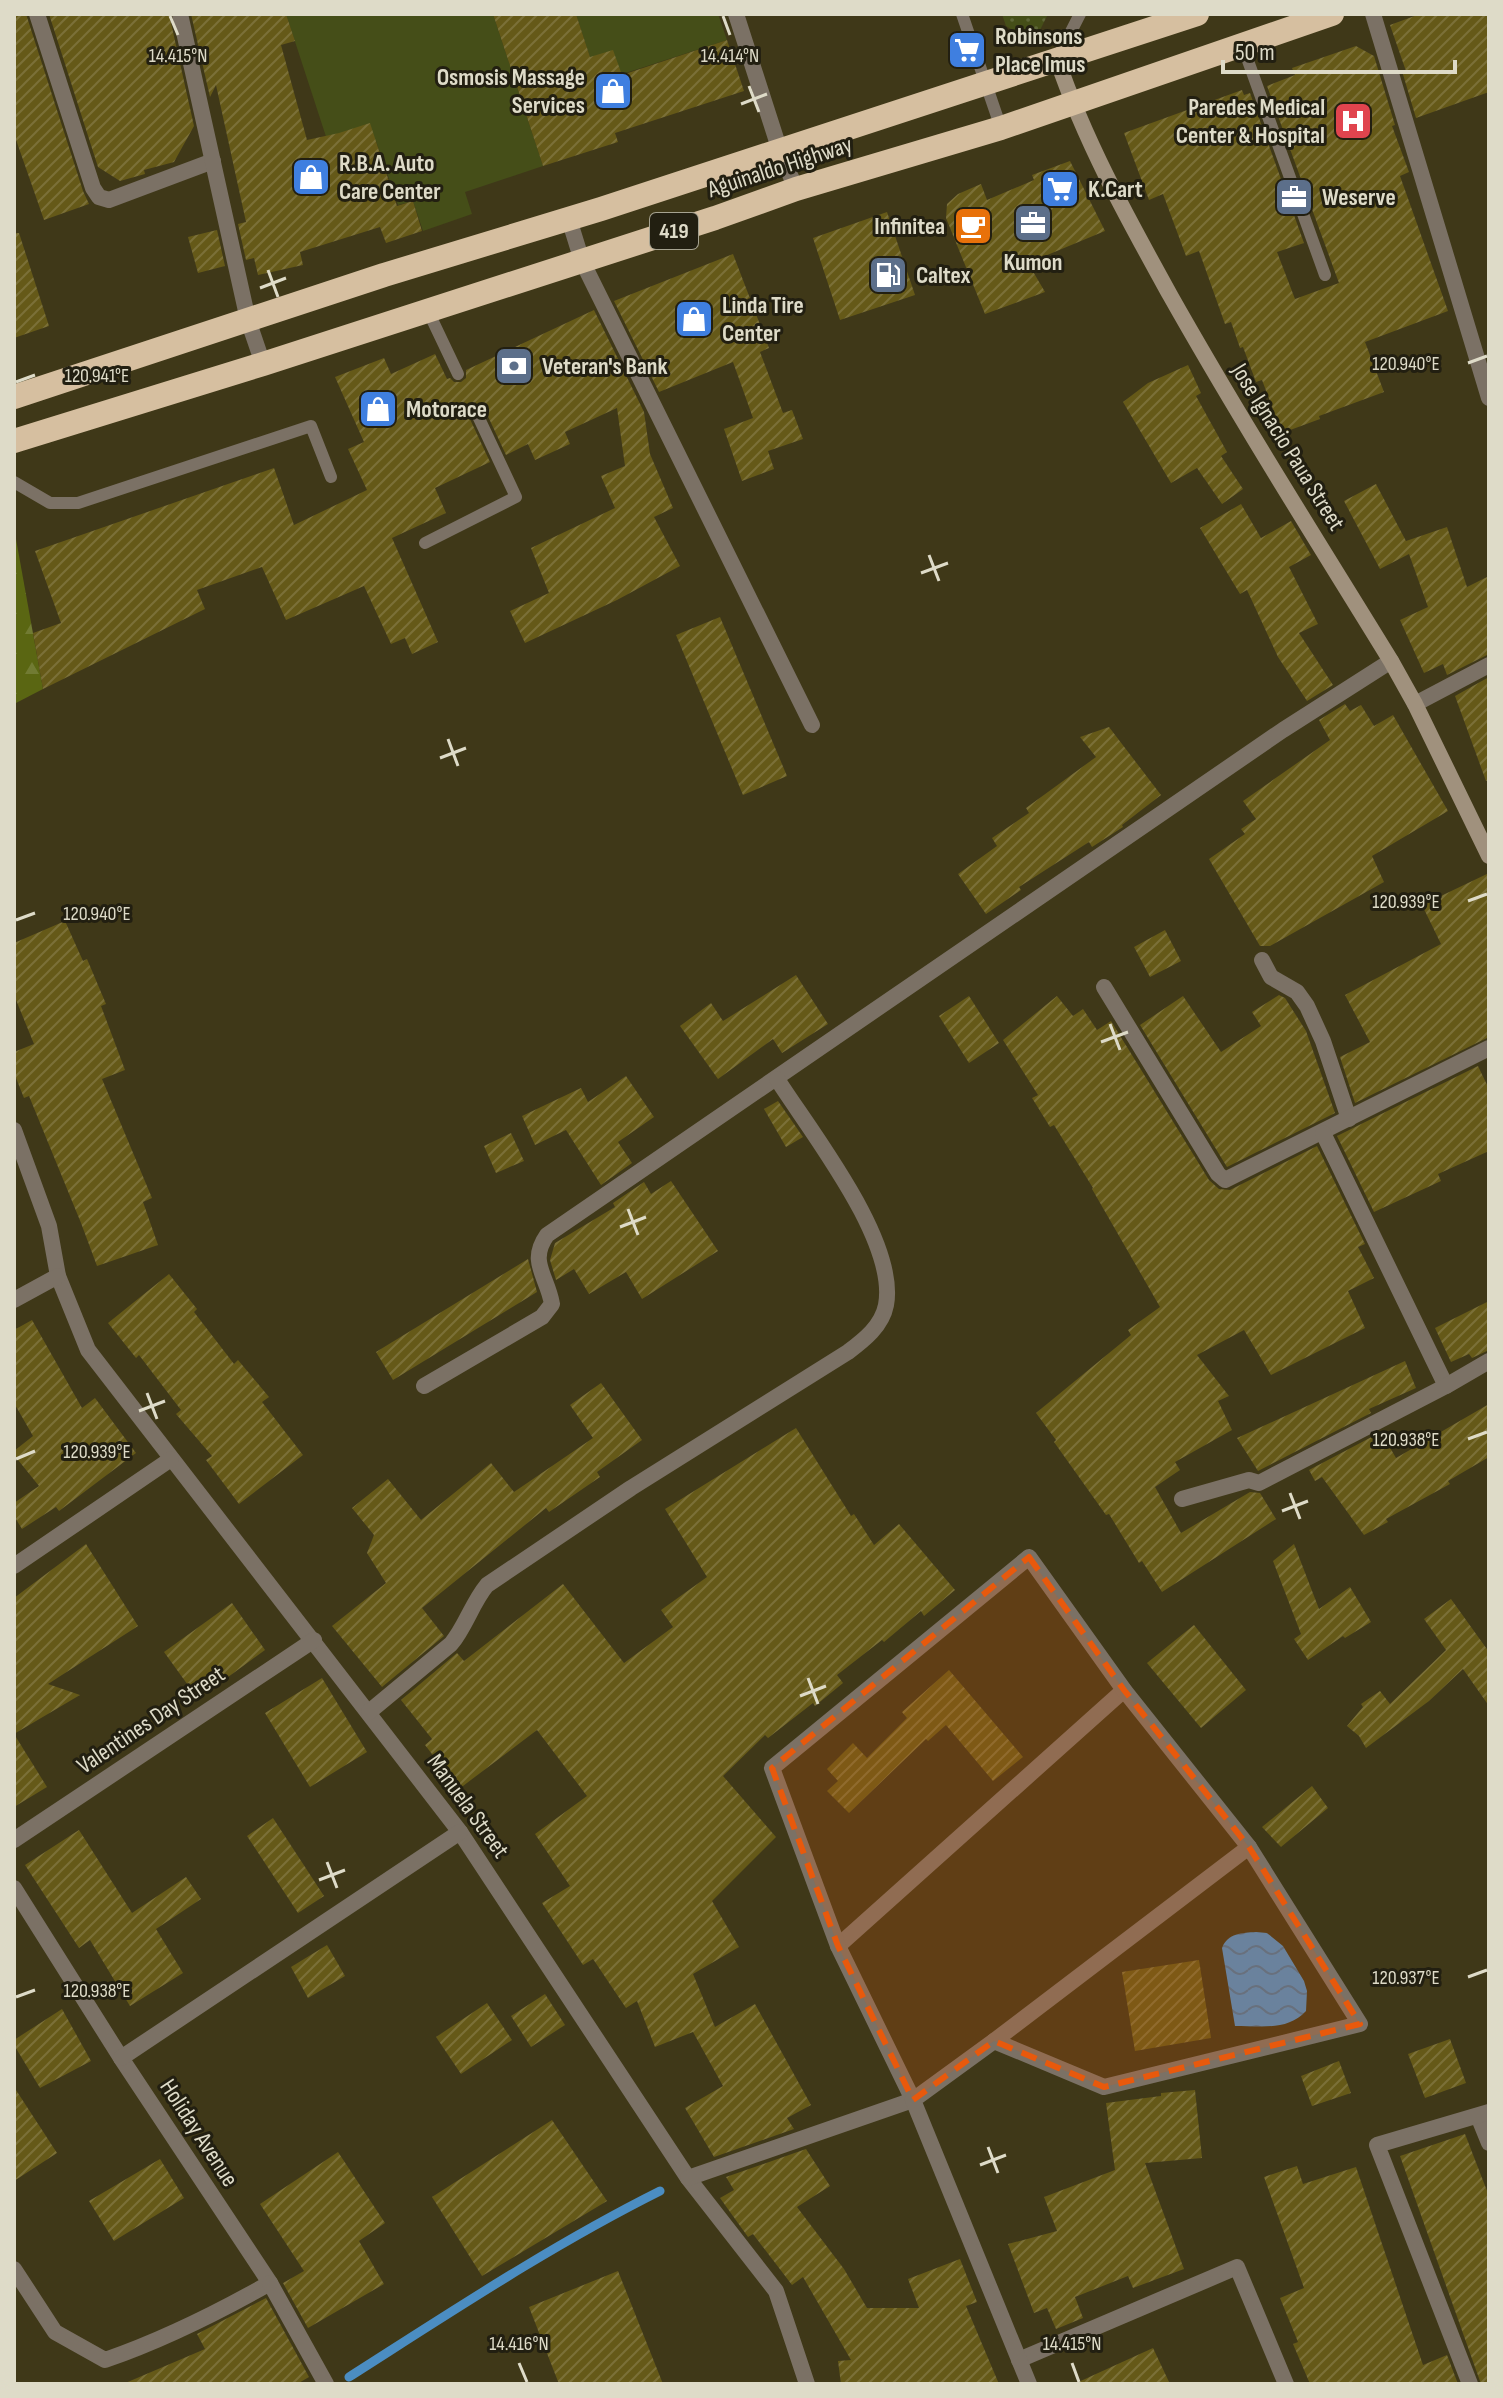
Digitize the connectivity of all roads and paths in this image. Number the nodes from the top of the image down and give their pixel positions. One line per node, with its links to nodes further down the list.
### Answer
1 (37, 14): 15 (street)
2 (180, 14): 15 (street)
3 (736, 14): 14 (street)
4 (962, 14): 11 (lane)
5 (1080, 14): 10 (lane)
6 (1197, 14): 10 (highway, Aguinaldo Highway / 419)
7 (1332, 14): 9 (highway, Aguinaldo Highway / 419)
8 (1373, 14): 25 (street)
9 (1242, 44): 12 (highway, Aguinaldo Highway / 419); 19 (lane)
10 (1057, 59): 11 (highway, Aguinaldo Highway / 419); 12 (street, Jose Ignacio Paua Street)
11 (985, 83): 13 (lane); 14 (highway, Aguinaldo Highway / 419)
12 (1072, 104): 13 (highway, Aguinaldo Highway / 419); 31 (street, Jose Ignacio Paua Street)
13 (1001, 128): 16 (highway, Aguinaldo Highway / 419)
14 (780, 151): 16 (street); 17 (highway, Aguinaldo Highway / 419)
15 (213, 161): 21 (street)
16 (796, 189): 18 (highway, Aguinaldo Highway / 419)
17 (569, 219): 18 (street); 21 (highway, Aguinaldo Highway / 419)
18 (582, 261): 20 (highway, Aguinaldo Highway / 419); 34 (street)
19 (1325, 275)
20 (428, 311): 22 (highway, Aguinaldo Highway / 419); 23 (lane)
21 (248, 320): 22 (street); 24 (highway, Aguinaldo Highway / 419)
22 (263, 364): 27 (highway, Aguinaldo Highway / 419)
23 (458, 374)
24 (14, 397)
25 (1489, 398)
26 (477, 414): 30 (lane)
27 (14, 441)
28 (331, 477): 29 (lane)
29 (14, 482)
30 (425, 543)
31 (1391, 661): 33 (street, Jose Ignacio Paua Street); 39 (street)
32 (1489, 665): 33 (street)
33 (1415, 704): 35 (street, Jose Ignacio Paua Street)
34 (812, 725)
35 (1489, 856)
36 (1262, 960): 40 (street)
37 (1104, 987): 42 (street)
38 (1489, 1048): 40 (street)
39 (777, 1079): 46 (street); 53 (street)
40 (1349, 1119): 42 (street)
41 (14, 1130): 43 (street, Manuela Street)
42 (1323, 1133): 47 (street)
43 (58, 1276): 44 (street); 48 (street, Manuela Street)
44 (14, 1300)
45 (1489, 1361): 47 (street)
46 (424, 1386)
47 (1446, 1386): 49 (street)
48 (171, 1459): 50 (street); 51 (street, Manuela Street)
49 (1182, 1499)
50 (14, 1566)
51 (314, 1640): 53 (street, Manuela Street); 55 (street, Valentines Day Street)
52 (1124, 1690): 56 (street); 58 (street); 58 (street)
53 (369, 1712): 54 (street, Manuela Street)
54 (460, 1832): 60 (street); 64 (street, Manuela Street)
55 (14, 1840)
56 (1249, 1847): 59 (street); 59 (street)
57 (14, 1888): 60 (street, Holiday Avenue)
58 (838, 1946): 61 (street)
59 (994, 2041): 61 (street)
60 (121, 2058): 66 (street, Holiday Avenue)
61 (913, 2100): 64 (street); 67 (street)
62 (1484, 2114): 63 (street); 72 (street)
63 (1489, 2143)
64 (688, 2178): 69 (street, Manuela Street)
65 (14, 2269): 66 (street)
66 (270, 2283): 68 (street, Holiday Avenue)
67 (1019, 2360): 70 (street); 71 (street)
68 (326, 2384)
69 (807, 2384)
70 (1029, 2384)
71 (1286, 2384)
72 (1470, 2384)

